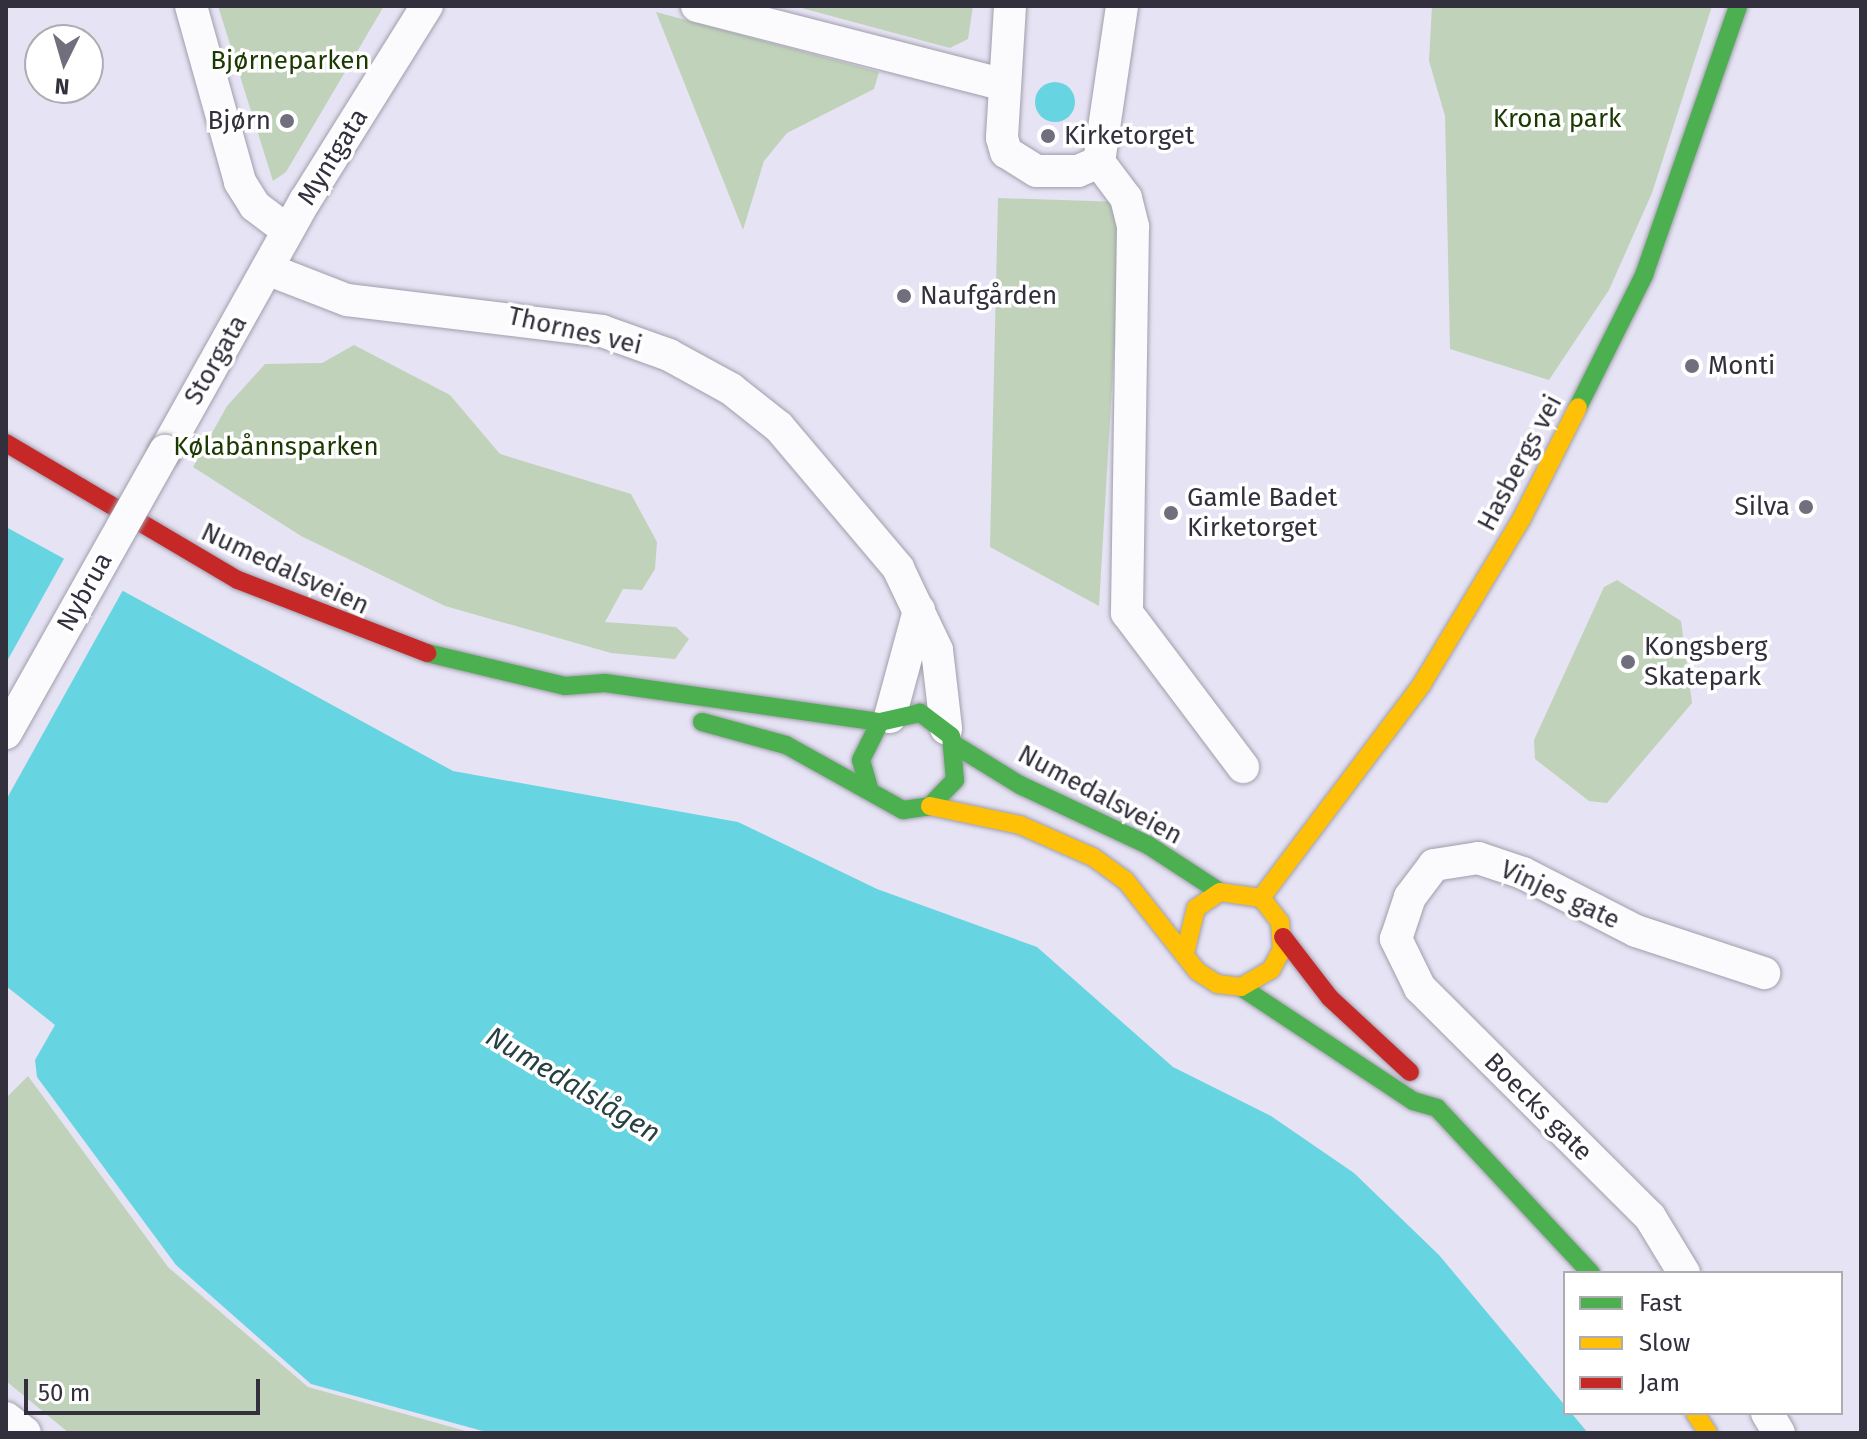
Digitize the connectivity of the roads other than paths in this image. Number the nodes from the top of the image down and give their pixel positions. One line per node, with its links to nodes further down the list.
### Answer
1 (191, 6): 9 (street)
2 (427, 6): 9 (street, Myntgata)
3 (697, 6): 7 (street)
4 (1010, 6): 7 (street)
5 (1122, 6): 8 (street)
6 (1738, 6): 24 (main road, Hasbergs vei)
7 (1000, 84): 8 (street)
8 (1099, 162): 20 (street)
9 (288, 231): 10 (street, Myntgata)
10 (267, 269): 12 (street, Storgata); 13 (street, Thornes vei)
11 (6, 443): 14 (main road, Numedalsveien)
12 (165, 451): 18 (street, Nybrua, bridge)
13 (919, 610): 17 (street); 19 (street, Thornes vei)
14 (565, 686): 15 (main road, Numedalsveien); 17 (main road, Numedalsveien)
15 (631, 709)
16 (675, 717): 21 (main road)
17 (885, 719): 19 (main road); 21 (main road)
18 (6, 733)
19 (951, 736): 22 (main road); 23 (main road, Numedalsveien)
20 (1243, 767)
21 (869, 788): 22 (main road)
22 (930, 806): 27 (main road)
23 (1220, 892): 24 (main road); 27 (main road)
24 (1261, 898): 25 (main road)
25 (1283, 937): 29 (main road); 30 (main road)
26 (1396, 939): 28 (street, Vinjes gate); 32 (street, Boecks gate)
27 (1186, 949): 29 (main road)
28 (1764, 973)
29 (1241, 987): 30 (main road)
30 (1437, 1108): 31 (main road)
31 (1589, 1271)
32 (1683, 1271)
33 (1696, 1415): 37 (main road)
34 (1768, 1415): 38 (street)
35 (6, 1418): 36 (street)
36 (25, 1433)
37 (1708, 1433)
38 (1779, 1433)

